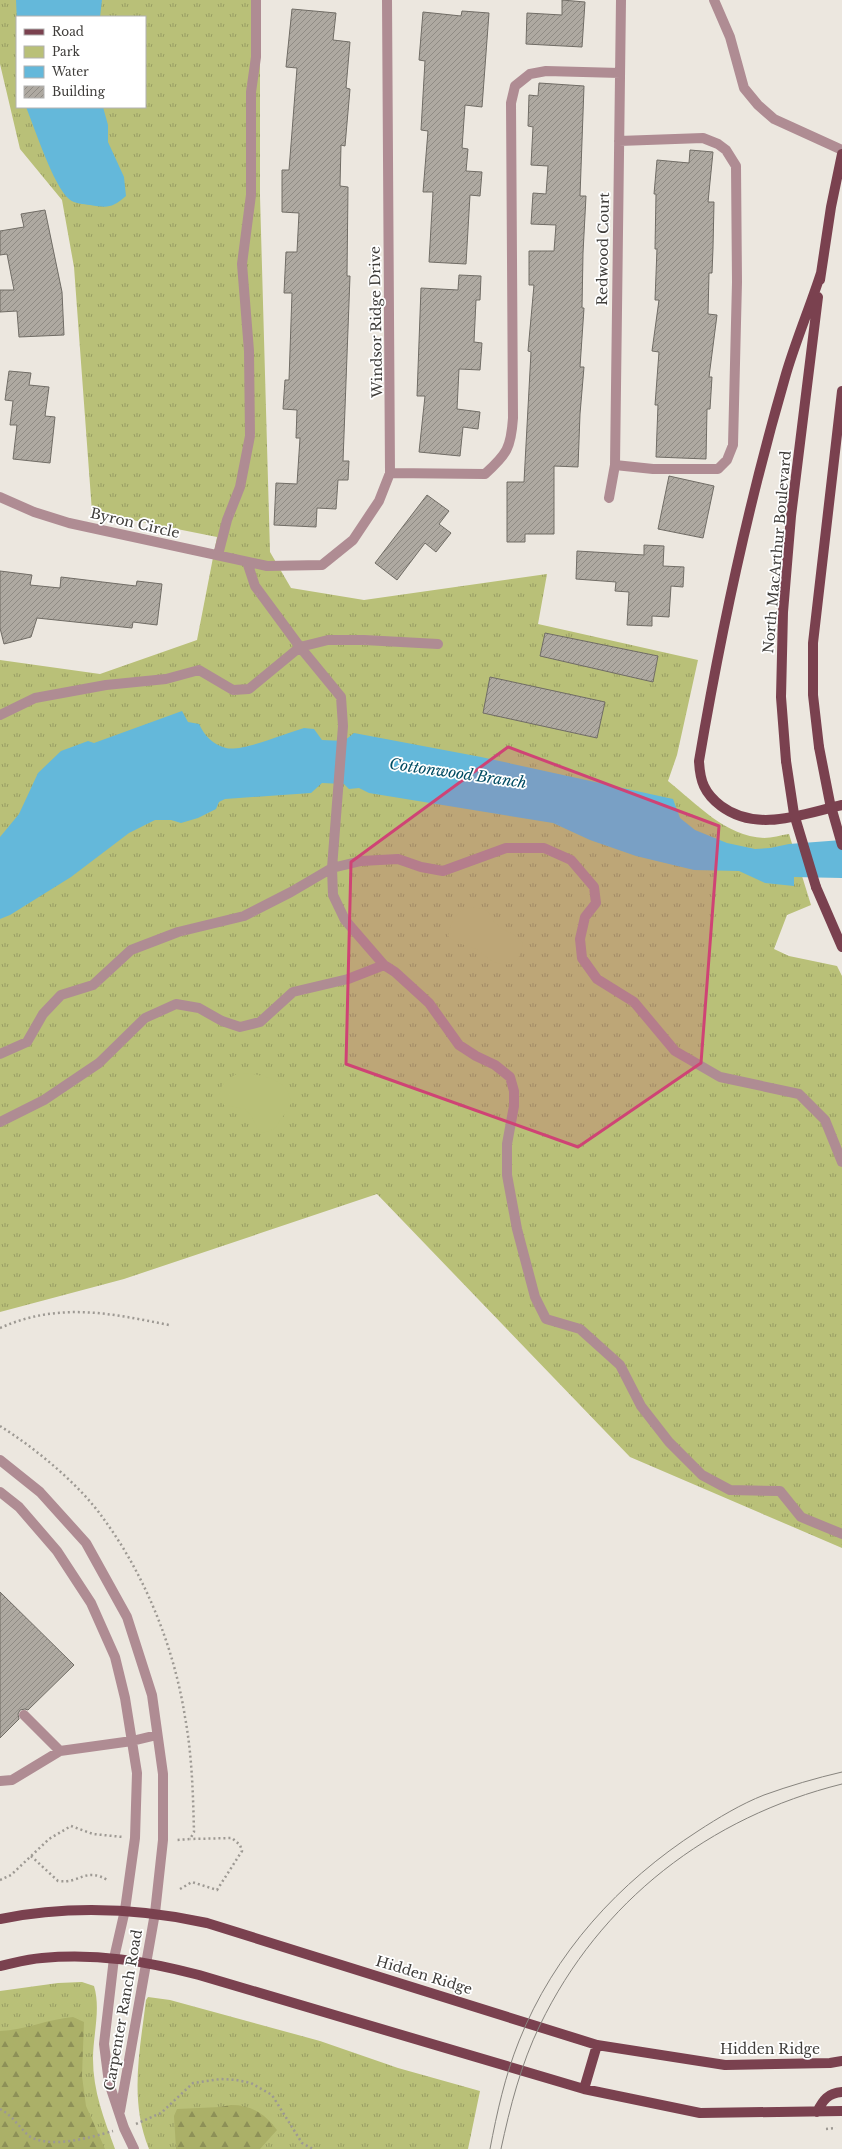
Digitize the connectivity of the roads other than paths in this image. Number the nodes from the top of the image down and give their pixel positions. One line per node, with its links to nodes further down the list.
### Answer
1 (256, 0): 15 (street)
2 (387, 0): 12 (street, Windsor Ridge Drive)
3 (621, 0): 5 (street, Redwood Court)
4 (714, 0): 7 (street)
5 (620, 73): 6 (street, Redwood Court); 12 (street)
6 (619, 141): 11 (street, Redwood Court); 11 (street)
7 (842, 150)
8 (842, 154): 9 (main road, North MacArthur Boulevard)
9 (821, 273): 21 (main road); 24 (main road, North MacArthur Boulevard, bridge)
10 (842, 391): 22 (main road, bridge)
11 (615, 465): 14 (street, Redwood Court)
12 (390, 473): 17 (street, Windsor Ridge Drive)
13 (0, 497): 15 (street, Byron Circle)
14 (609, 498)
15 (218, 555): 16 (street, Byron Circle)
16 (247, 562): 17 (street, Byron Circle); 19 (street)
17 (267, 566)
18 (438, 644): 19 (street)
19 (300, 647): 20 (street); 23 (street)
20 (0, 715)
21 (842, 805)
22 (842, 845)
23 (332, 868): 25 (street); 26 (street); 28 (street)
24 (842, 946)
25 (384, 965): 27 (street); 31 (street)
26 (0, 1054)
27 (0, 1122)
28 (842, 1162)
29 (0, 1460): 33 (street, Carpenter Ranch Road)
30 (0, 1492): 34 (street, Carpenter Ranch Road)
31 (842, 1534)
32 (24, 1715): 35 (street)
33 (157, 1736): 34 (street); 38 (street, Carpenter Ranch Road)
34 (132, 1741): 35 (street); 37 (street, Carpenter Ranch Road)
35 (60, 1751): 36 (street)
36 (0, 1781)
37 (125, 1910): 38 (main road, Hidden Ridge); 39 (main road, Hidden Ridge); 40 (street, Carpenter Ranch Road)
38 (154, 1913): 41 (street, Carpenter Ranch Road); 43 (main road, Hidden Ridge)
39 (0, 1919)
40 (114, 1958): 41 (main road); 42 (main road); 47 (street, Carpenter Ranch Road)
41 (147, 1962): 45 (main road); 47 (street, Carpenter Ranch Road)
42 (0, 1966)
43 (597, 2044): 44 (main road, Hidden Ridge); 45 (main road)
44 (842, 2060)
45 (584, 2089): 49 (main road)
46 (842, 2092): 49 (main road)
47 (120, 2111): 50 (street, Carpenter Ranch Road)
48 (842, 2111): 49 (main road)
49 (816, 2112)
50 (134, 2149)

